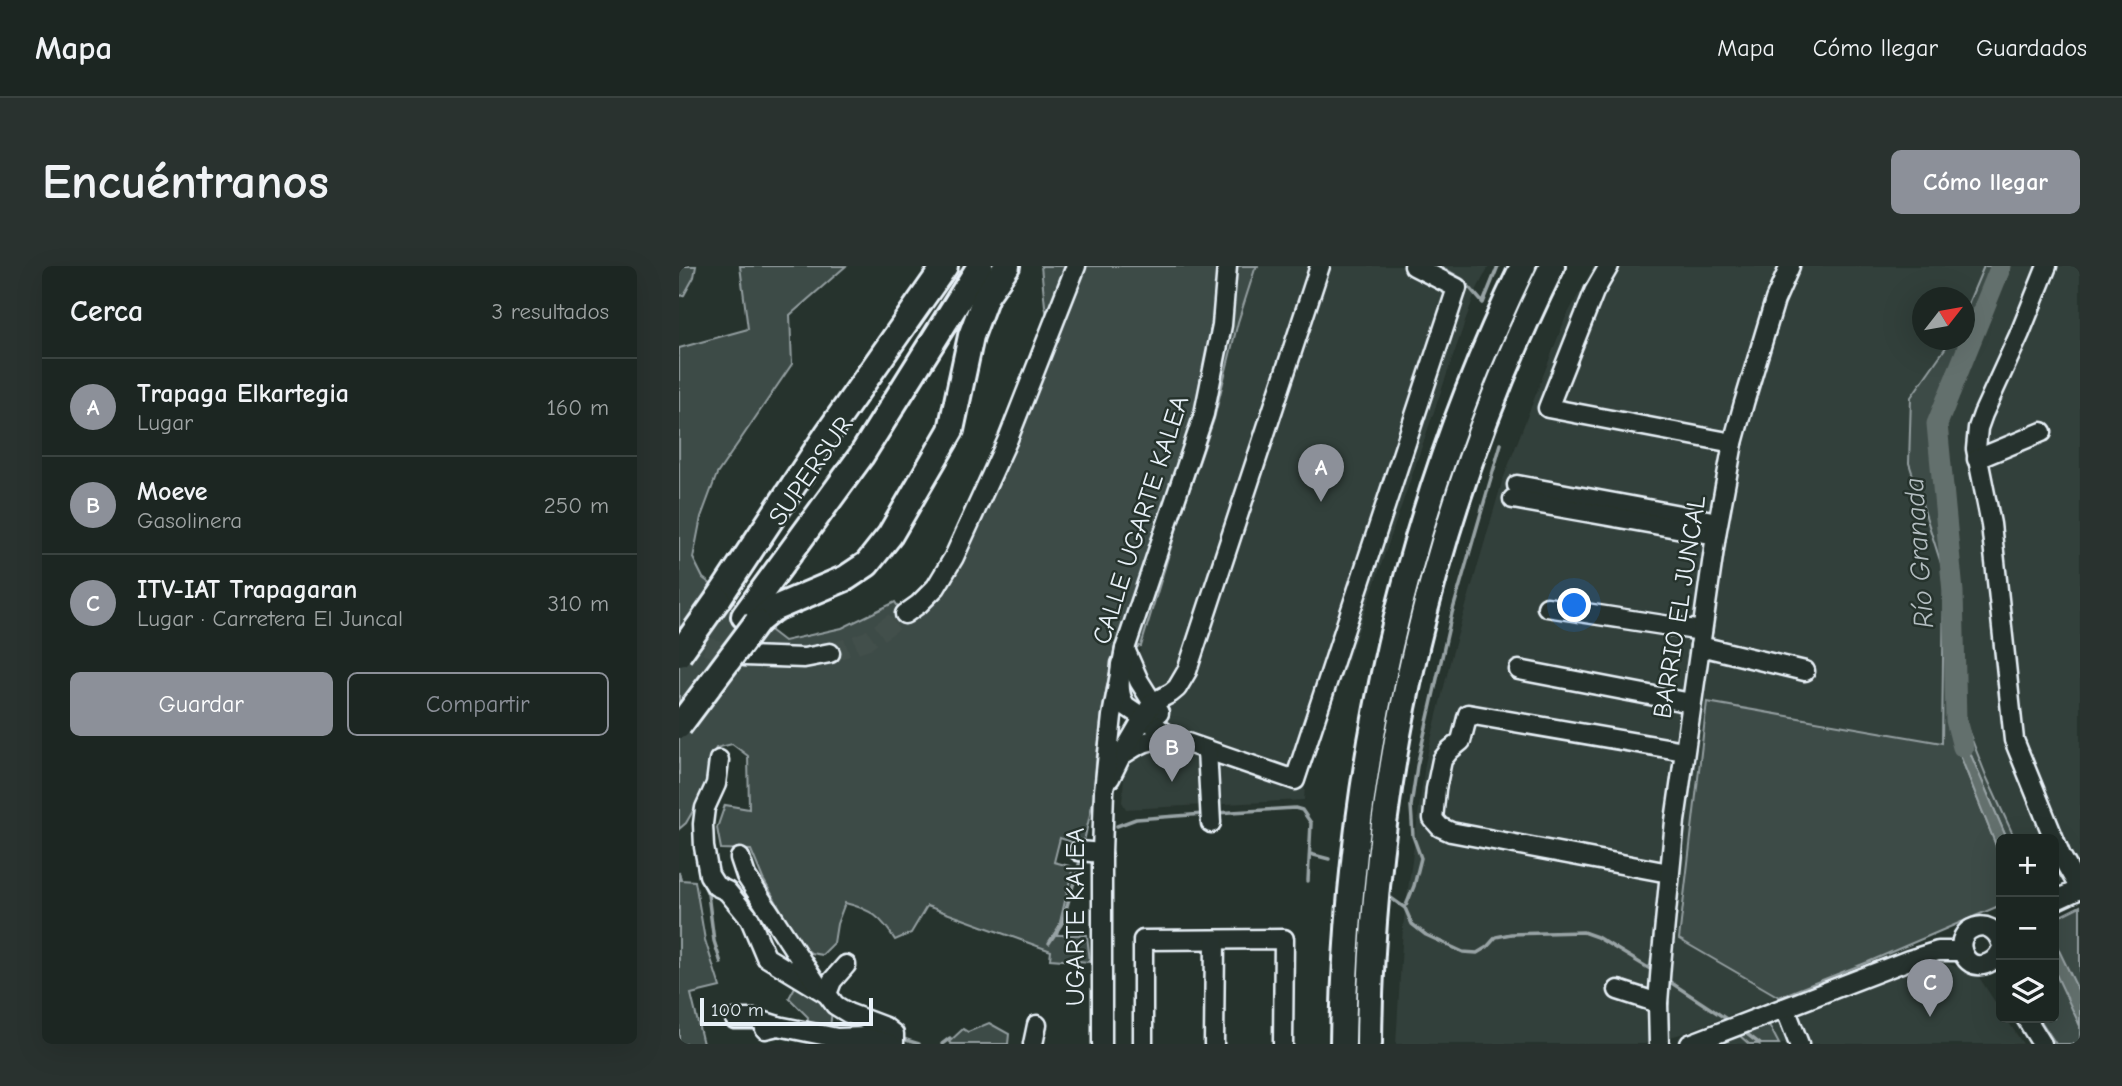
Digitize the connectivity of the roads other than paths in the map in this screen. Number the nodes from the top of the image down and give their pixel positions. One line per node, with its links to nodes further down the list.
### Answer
1 (945, 266): 23 (highway, SUPERSUR, bridge)
2 (980, 266): 20 (highway, SUPERSUR)
3 (1006, 266): 20 (highway)
4 (1076, 266): 19 (street)
5 (1227, 266): 25 (street, CALLE UGARTE KALEA)
6 (1320, 266): 32 (street)
7 (1414, 266): 36 (street)
8 (1523, 266): 64 (highway)
9 (1552, 266): 65 (highway)
10 (1609, 266): 14 (street)
11 (1790, 266): 14 (street, BARRIO EL JUNCAL)
12 (2047, 266): 15 (street)
13 (2042, 432): 15 (street)
14 (1733, 443): 17 (street, BARRIO EL JUNCAL)
15 (1977, 459): 44 (street)
16 (1515, 492): 17 (street)
17 (1717, 528): 21 (street, BARRIO EL JUNCAL)
18 (1547, 607): 21 (street)
19 (905, 614)
20 (750, 619): 31 (highway, SUPERSUR); 33 (highway, bridge)
21 (1701, 638): 28 (street); 29 (street, BARRIO EL JUNCAL)
22 (830, 653): 24 (street)
23 (679, 654)
24 (744, 656)
25 (1123, 657): 30 (street); 32 (street); 34 (street, CALLE UGARTE KALEA)
26 (1545, 668): 29 (street)
27 (1519, 670): 29 (street)
28 (1804, 671)
29 (1692, 698): 37 (street, BARRIO EL JUNCAL)
30 (1121, 699): 32 (street); 34 (street)
31 (679, 704)
32 (1148, 705): 35 (street); 36 (street); 38 (street)
33 (679, 726)
34 (1110, 737): 40 (street, CALLE UGARTE KALEA)
35 (1173, 737): 36 (street); 38 (street)
36 (1199, 747): 41 (street)
37 (1685, 751): 43 (street, BARRIO EL JUNCAL); 43 (street)
38 (1121, 756): 40 (street)
39 (719, 760): 52 (street)
40 (1104, 791): 60 (street, UGARTE KALEA)
41 (1210, 815)
42 (740, 858): 52 (street)
43 (1669, 873): 53 (street, BARRIO EL JUNCAL)
44 (2080, 889): 45 (street)
45 (2059, 898)
46 (1996, 933): 48 (street)
47 (1215, 940): 61 (street); 62 (street); 63 (street)
48 (1962, 951): 49 (street); 54 (street)
49 (1996, 963)
50 (846, 965): 52 (street)
51 (1618, 990): 53 (street)
52 (824, 991): 58 (street)
53 (1659, 995): 66 (street, BARRIO EL JUNCAL)
54 (1784, 1008): 67 (street); 68 (street)
55 (735, 1018): 58 (street)
56 (2029, 1023): 69 (street)
57 (1037, 1025): 59 (street)
58 (892, 1044)
59 (1033, 1044)
60 (1102, 1044)
61 (1143, 1044)
62 (1214, 1044)
63 (1283, 1044)
64 (1343, 1044)
65 (1369, 1044)
66 (1659, 1044)
67 (1690, 1044)
68 (1799, 1044)
69 (2042, 1044)

